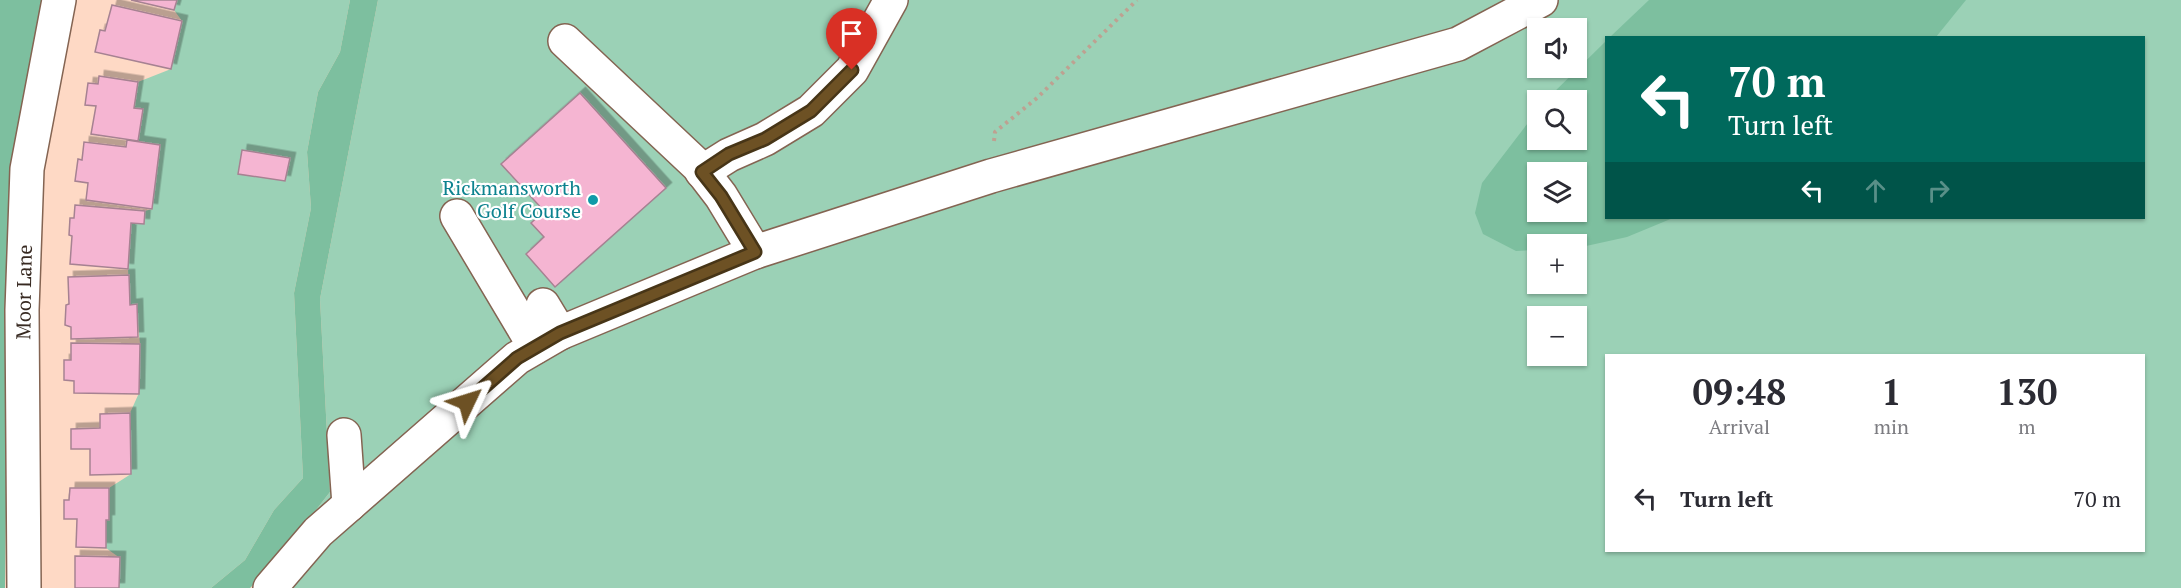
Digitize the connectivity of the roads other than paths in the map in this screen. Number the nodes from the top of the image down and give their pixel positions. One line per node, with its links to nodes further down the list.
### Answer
1 (59, 0): 12 (street, Moor Lane)
2 (891, 0): 5 (street)
3 (1541, 0): 7 (street)
4 (565, 41): 5 (street)
5 (702, 172): 7 (street)
6 (457, 216): 9 (street)
7 (755, 252): 9 (street)
8 (543, 305): 9 (street)
9 (547, 340): 11 (street)
10 (344, 435): 11 (street)
11 (349, 505): 13 (street)
12 (24, 588)
13 (270, 588)

